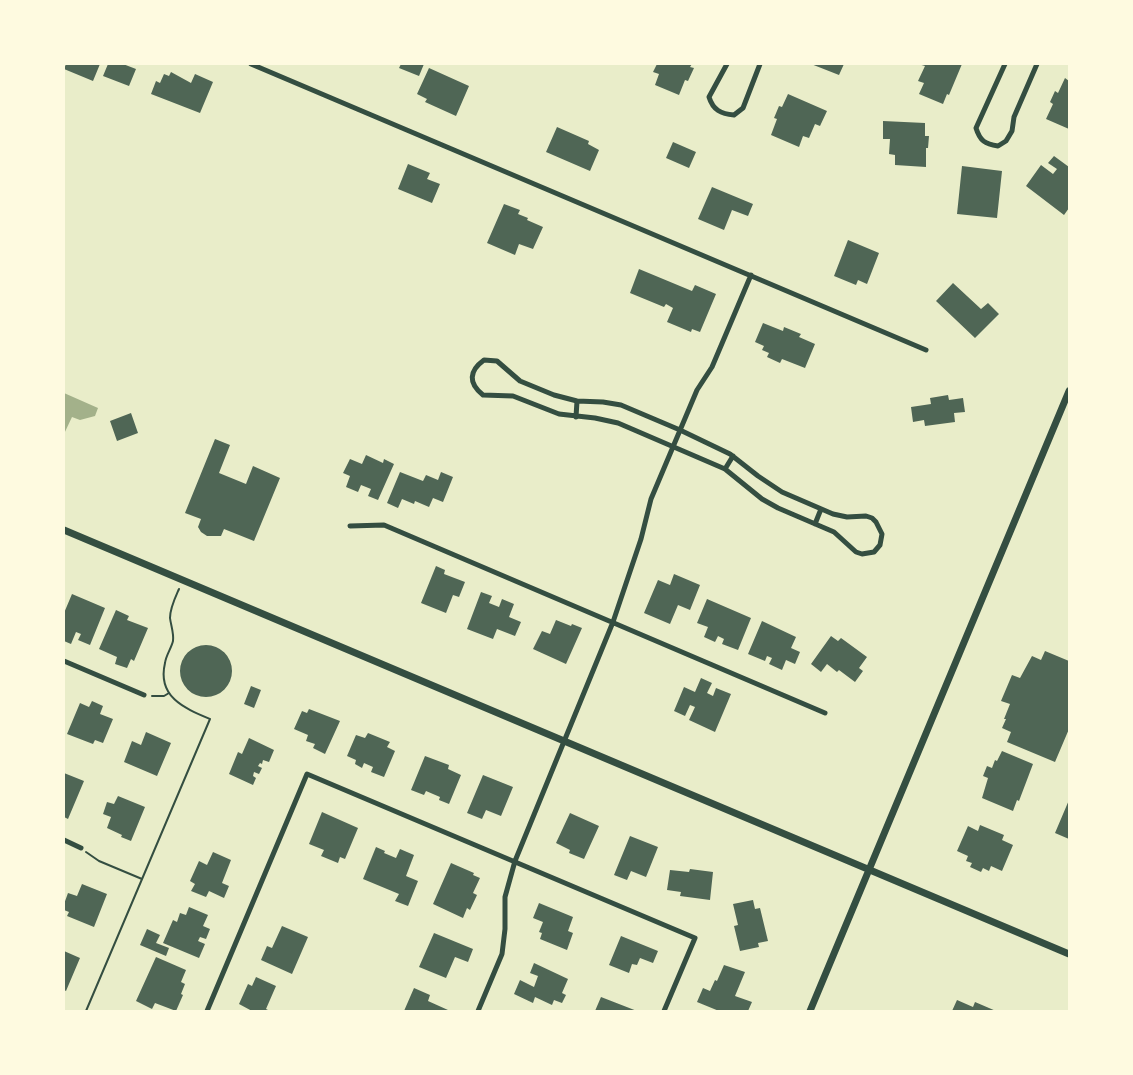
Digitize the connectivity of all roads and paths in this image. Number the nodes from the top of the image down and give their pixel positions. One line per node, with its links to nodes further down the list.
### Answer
1 (251, 64): 6 (street)
2 (727, 64): 3 (street)
3 (760, 64)
4 (1005, 64): 5 (street)
5 (1037, 64)
6 (751, 275): 7 (street); 11 (street)
7 (926, 350)
8 (1069, 391): 29 (main road)
9 (577, 401): 10 (street); 10 (street); 11 (street)
10 (576, 417): 12 (street)
11 (680, 430): 12 (street); 13 (street)
12 (673, 446): 14 (street); 20 (street)
13 (733, 456): 14 (street); 15 (street)
14 (725, 469): 16 (street)
15 (821, 509): 16 (street); 16 (street)
16 (815, 524)
17 (350, 526): 20 (street)
18 (64, 530): 19 (main road)
19 (183, 580): 22 (path); 25 (main road)
20 (613, 622): 24 (street); 25 (street)
21 (64, 662): 23 (street)
22 (169, 693): 23 (path); 30 (path)
23 (144, 695)
24 (825, 713)
25 (565, 740): 28 (street); 29 (main road)
26 (64, 840): 27 (street)
27 (82, 848): 30 (path)
28 (515, 861): 33 (street); 34 (street); 35 (street)
29 (870, 870): 31 (main road); 36 (main road)
30 (142, 879): 32 (path)
31 (1069, 954)
32 (86, 1011)
33 (207, 1011)
34 (478, 1011)
35 (664, 1011)
36 (810, 1011)

